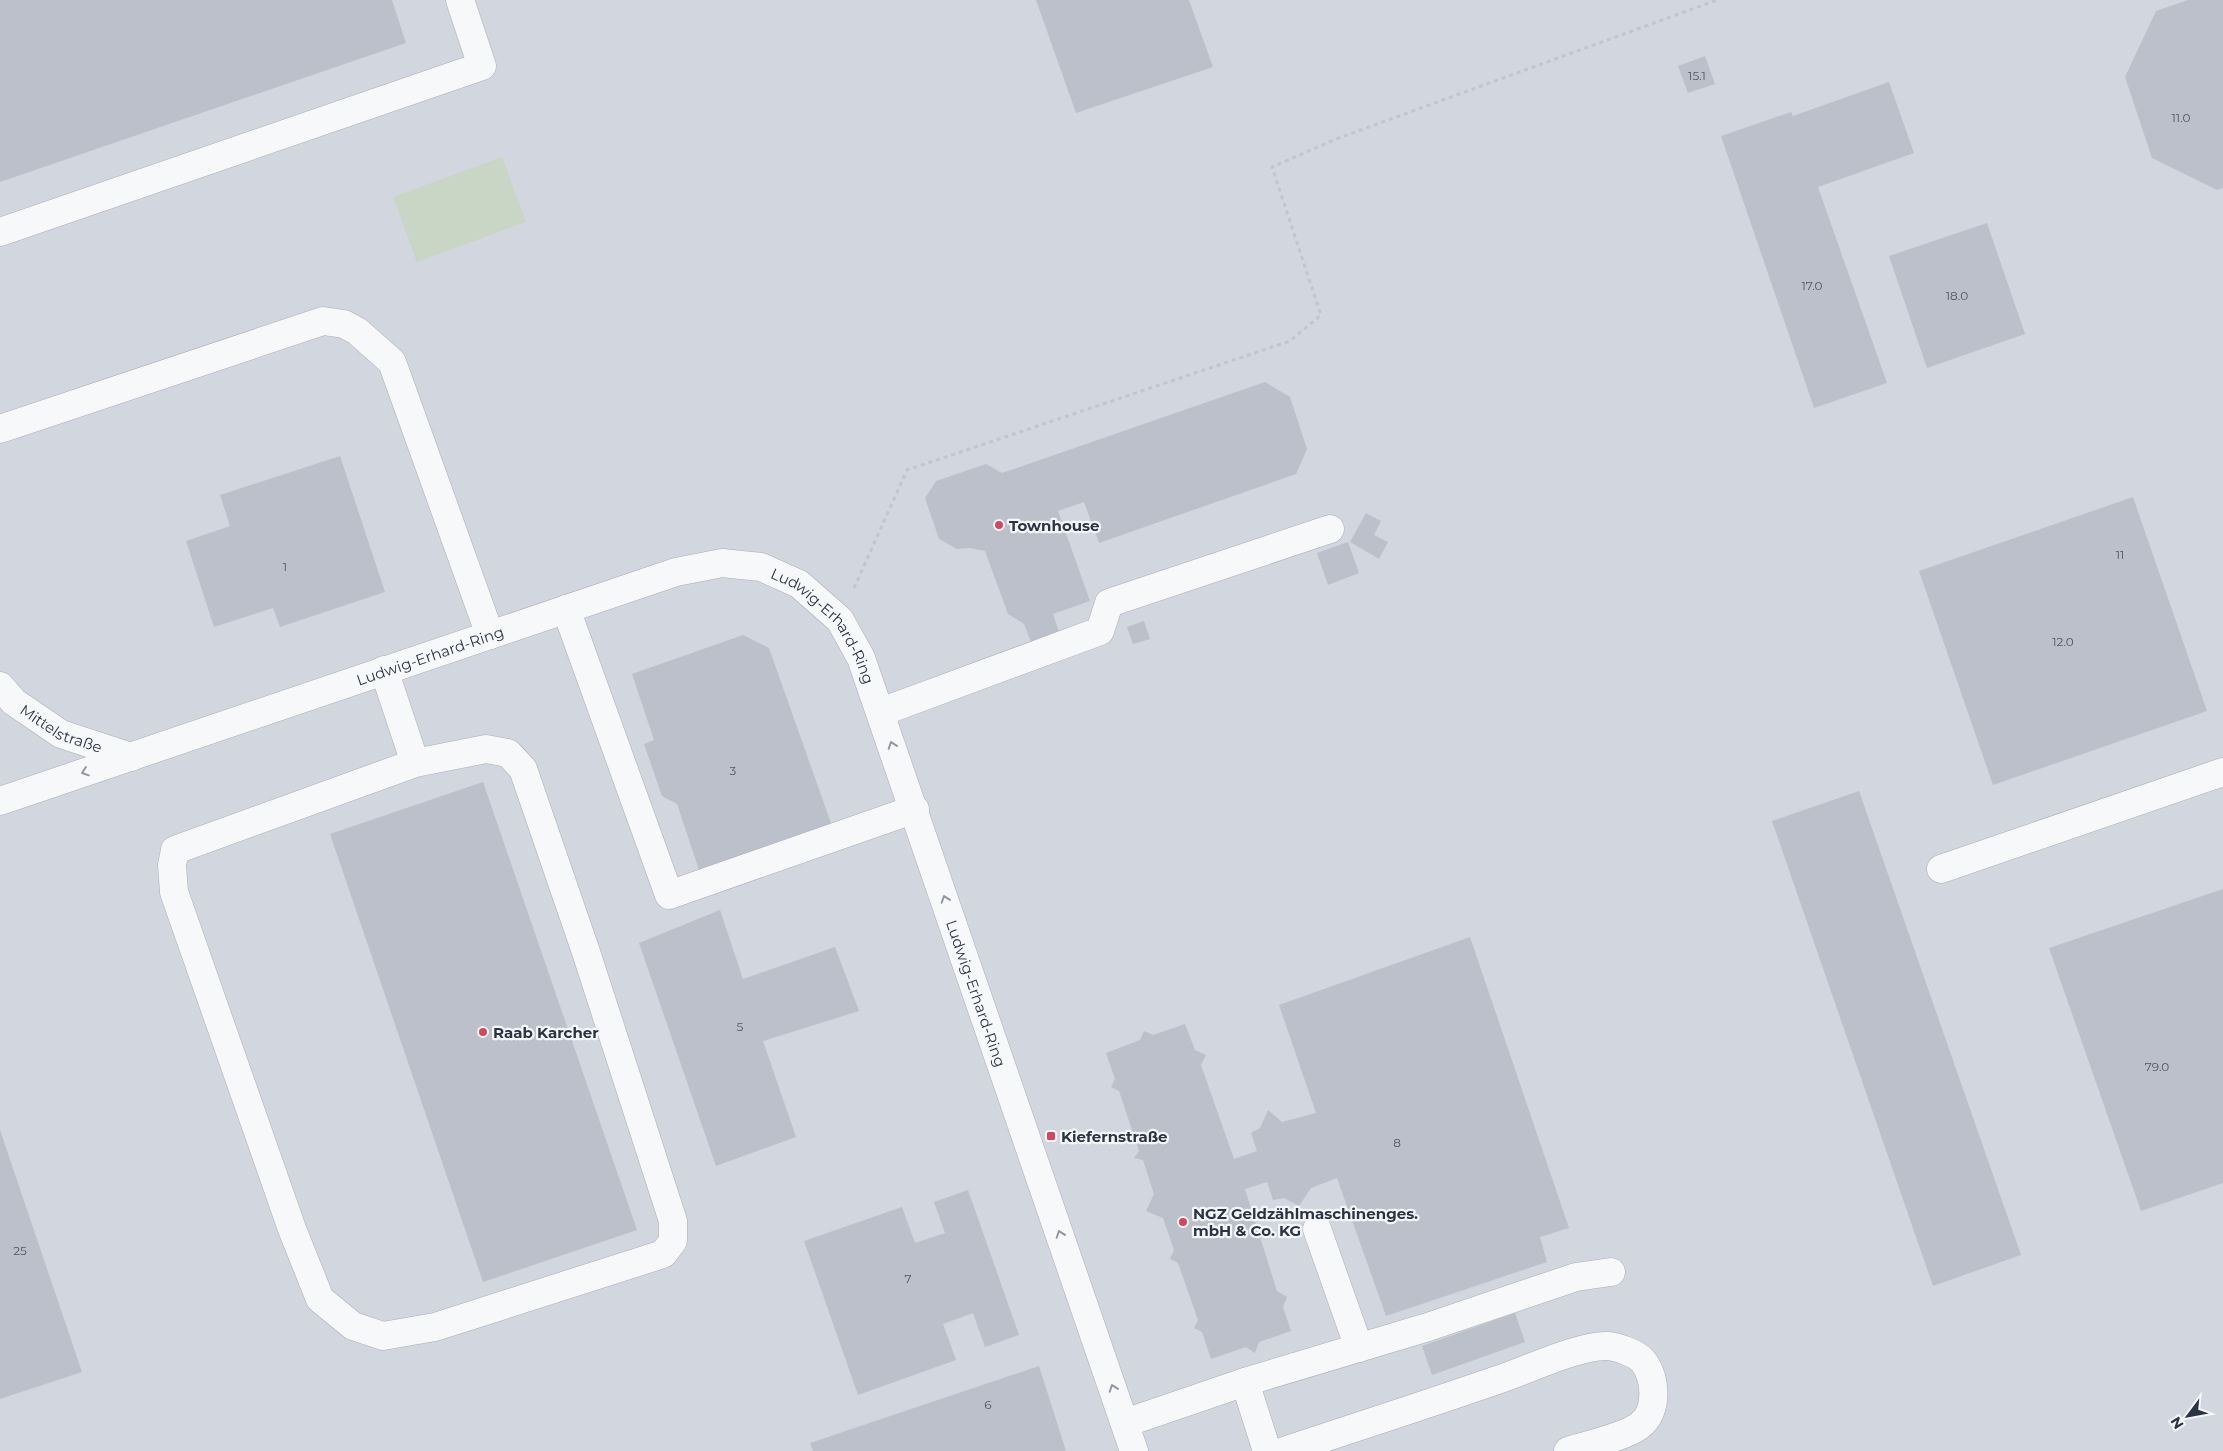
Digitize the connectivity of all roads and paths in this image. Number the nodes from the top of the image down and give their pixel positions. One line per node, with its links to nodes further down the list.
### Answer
1 (460, 0): 3 (street)
2 (1717, 0): 7 (path)
3 (0, 232)
4 (0, 429): 8 (street)
5 (1330, 529): 11 (street)
6 (566, 609): 7 (street, Ludwig-Erhard-Ring); 8 (street, Ludwig-Erhard-Ring); 16 (street)
7 (840, 620): 11 (street, Ludwig-Erhard-Ring)
8 (490, 635): 9 (street, Ludwig-Erhard-Ring)
9 (384, 670): 12 (street, Ludwig-Erhard-Ring); 13 (street)
10 (0, 686): 12 (street, Mittelstraße)
11 (881, 712): 16 (street, Ludwig-Erhard-Ring, one-way to 11)
12 (131, 757): 15 (street, Ludwig-Erhard-Ring, one-way to 15)
13 (414, 763): 13 (street)
14 (2223, 772): 17 (street)
15 (0, 801)
16 (914, 809): 22 (street, Ludwig-Erhard-Ring, one-way to 16)
17 (1941, 869)
18 (1317, 1229): 20 (street)
19 (1611, 1272): 20 (street)
20 (1359, 1348): 21 (street)
21 (1245, 1382): 22 (street); 24 (street)
22 (1125, 1423): 23 (street, Ludwig-Erhard-Ring)
23 (1134, 1451)
24 (1267, 1451)
25 (1284, 1451): 26 (street)
26 (1568, 1451)

